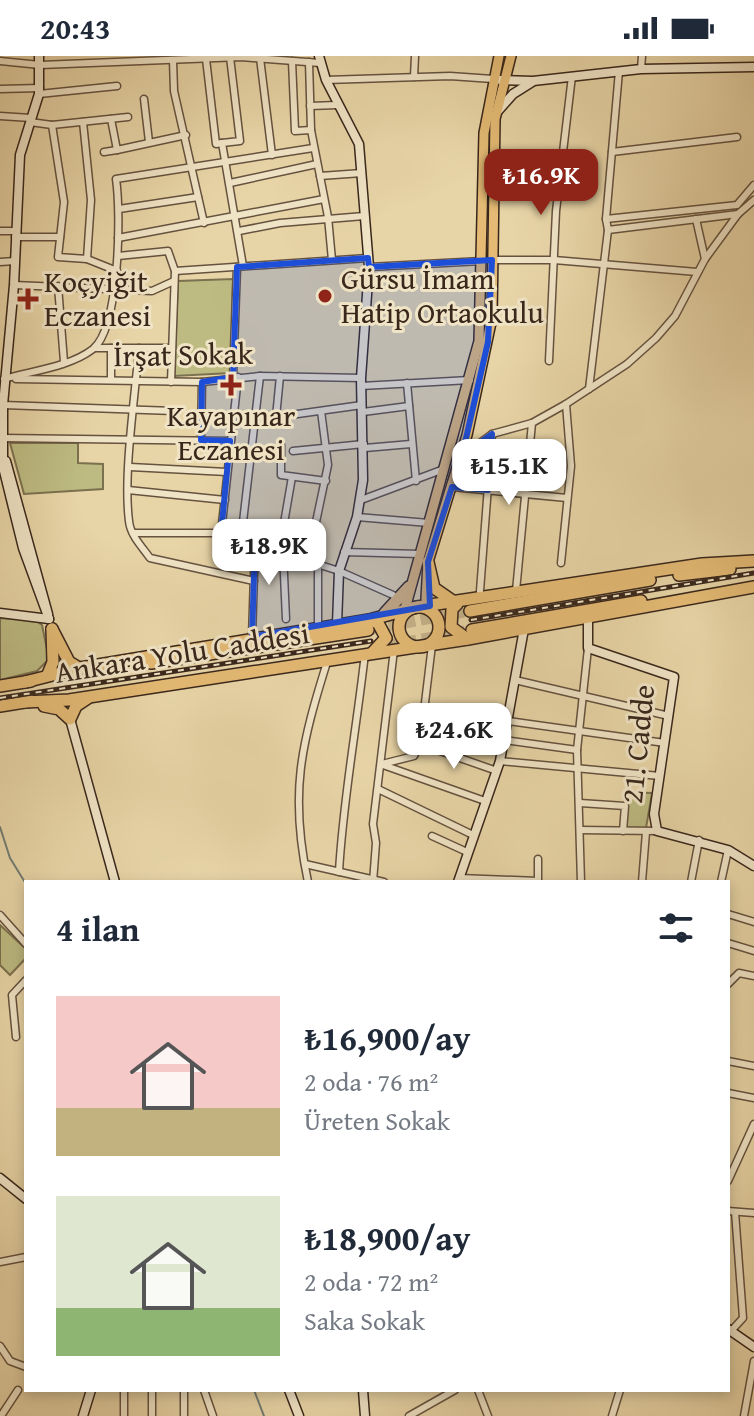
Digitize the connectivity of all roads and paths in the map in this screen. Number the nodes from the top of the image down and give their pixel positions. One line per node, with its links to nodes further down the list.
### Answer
1 (415, 56): 20 (street)
2 (499, 56): 21 (main road)
3 (511, 56): 23 (main road)
4 (642, 56): 17 (street)
5 (196, 57): 9 (street); 11 (street)
6 (230, 57): 8 (street); 9 (street); 42 (street)
7 (143, 58): 10 (street); 11 (street)
8 (260, 58): 14 (street); 47 (street)
9 (206, 59): 42 (street)
10 (40, 60): 13 (street); 27 (main road)
11 (173, 60): 39 (street)
12 (320, 60): 15 (street); 22 (main road)
13 (0, 61)
14 (292, 61): 15 (street); 38 (street)
15 (309, 62): 30 (street)
16 (754, 67): 17 (main road)
17 (641, 69): 18 (main road)
18 (619, 71): 19 (main road); 46 (street)
19 (572, 76): 24 (main road); 80 (street)
20 (414, 77): 21 (street); 22 (street)
21 (493, 79): 23 (main road); 79 (main road)
22 (326, 80): 29 (main road)
23 (505, 80): 24 (main road); 31 (main road)
24 (533, 81): 31 (main road)
25 (117, 86): 27 (street)
26 (0, 89): 27 (street)
27 (39, 91): 35 (main road)
28 (144, 99): 41 (street)
29 (337, 105): 30 (street); 52 (main road)
30 (310, 106): 38 (street)
31 (497, 112): 79 (main road)
32 (0, 116): 35 (street)
33 (128, 117): 34 (street)
34 (111, 119): 36 (street); 44 (street)
35 (31, 120): 37 (street); 72 (main road)
36 (83, 122): 37 (street); 76 (street)
37 (52, 125): 73 (street)
38 (311, 130): 43 (street)
39 (186, 135): 41 (street); 51 (street)
40 (737, 137): 46 (street)
41 (149, 142): 44 (street)
42 (222, 143): 49 (street)
43 (313, 148): 47 (street); 50 (street)
44 (117, 150): 45 (street)
45 (104, 152)
46 (612, 152): 66 (street)
47 (272, 155): 48 (street)
48 (261, 157): 49 (street); 53 (street)
49 (225, 160): 51 (street); 55 (street)
50 (317, 164): 53 (street); 54 (street)
51 (192, 165): 57 (street); 61 (street)
52 (362, 173): 54 (street); 63 (main road)
53 (265, 176): 55 (street)
54 (320, 176): 58 (street)
55 (230, 183): 64 (street)
56 (754, 185): 60 (street)
57 (198, 197): 61 (street); 68 (street)
58 (324, 199): 64 (street); 65 (street)
59 (754, 200): 62 (street)
60 (737, 205): 62 (street); 66 (street)
61 (119, 209): 74 (street)
62 (738, 214): 67 (street); 77 (street)
63 (364, 216): 65 (street); 83 (main road)
64 (237, 217): 68 (street); 71 (street)
65 (328, 217): 71 (street); 78 (street)
66 (606, 219): 69 (street)
67 (696, 219): 69 (street); 77 (street)
68 (204, 223): 74 (street)
69 (608, 230): 84 (street)
70 (0, 231): 72 (street)
71 (239, 231): 85 (street)
72 (15, 234): 73 (street); 81 (main road)
73 (60, 237): 76 (street)
74 (118, 238): 75 (street)
75 (118, 256): 86 (street); 87 (street)
76 (87, 259): 86 (street)
77 (705, 259): 88 (street)
78 (332, 260): 83 (street); 85 (street)
79 (487, 260): 80 (street); 83 (street); 105 (main road); 129 (main road)
80 (554, 260): 84 (street); 97 (street)
81 (15, 261): 82 (street); 90 (main road)
82 (0, 262)
83 (369, 262): 108 (main road)
84 (604, 263): 88 (street); 110 (street)
85 (240, 267): 87 (street); 101 (street)
86 (117, 271): 92 (street)
87 (175, 271): 89 (street)
88 (697, 272): 110 (street)
89 (174, 281): 92 (street); 96 (street)
90 (14, 285): 91 (street); 102 (main road)
91 (58, 286): 92 (street); 98 (street)
92 (114, 290): 93 (street)
93 (95, 348): 94 (street); 98 (street)
94 (111, 348): 95 (street); 103 (street)
95 (139, 348): 96 (street); 104 (street)
96 (172, 348): 106 (street)
97 (549, 361)
98 (64, 362): 102 (street)
99 (260, 376): 100 (street, İrşat Sokak); 101 (street, İrşat Sokak); 147 (street)
100 (280, 376): 108 (street, İrşat Sokak); 117 (street)
101 (236, 377): 107 (street, İrşat Sokak); 123 (street)
102 (4, 379): 103 (street, İrşat Sokak); 112 (main road)
103 (111, 379): 104 (street, İrşat Sokak)
104 (137, 380): 106 (street, İrşat Sokak); 115 (street)
105 (470, 380): 109 (street, İrşat Sokak); 131 (main road)
106 (171, 382): 107 (street, İrşat Sokak)
107 (202, 382): 122 (street)
108 (361, 382): 109 (street, İrşat Sokak); 114 (main road)
109 (407, 383): 113 (street)
110 (589, 389): 111 (street)
111 (566, 404): 118 (street); 140 (street)
112 (3, 405): 115 (street); 120 (main road)
113 (409, 406): 114 (street); 124 (street)
114 (363, 408): 117 (street); 126 (main road)
115 (135, 410): 116 (street); 121 (street)
116 (174, 411)
117 (321, 411): 127 (street)
118 (532, 423): 119 (street); 139 (street)
119 (492, 434): 129 (street); 138 (street)
120 (1, 438): 121 (street); 171 (main road)
121 (132, 439): 122 (street); 130 (street)
122 (201, 440): 123 (street)
123 (230, 441): 132 (street)
124 (411, 444): 126 (street); 135 (street)
125 (281, 445): 133 (street)
126 (365, 446): 127 (street); 142 (main road)
127 (328, 448): 128 (street); 134 (street)
128 (293, 451)
129 (461, 457): 136 (main road)
130 (130, 467): 132 (street); 137 (street)
131 (447, 468): 135 (street); 144 (main road)
132 (227, 472): 141 (street)
133 (292, 477): 134 (street); 149 (street)
134 (326, 481): 152 (street)
135 (416, 481): 142 (street)
136 (452, 487): 138 (street); 151 (main road)
137 (128, 490): 141 (street); 145 (street)
138 (488, 490): 139 (street); 160 (street)
139 (526, 494): 140 (street); 161 (street)
140 (567, 498): 153 (street)
141 (225, 500): 146 (street)
142 (361, 500): 143 (main road)
143 (357, 517): 144 (street); 150 (main road)
144 (429, 523): 151 (main road)
145 (133, 533): 146 (street); 157 (street)
146 (221, 533): 147 (street)
147 (241, 539): 148 (street)
148 (255, 544): 149 (street); 157 (street)
149 (281, 552): 152 (street); 168 (street)
150 (344, 552): 151 (street); 156 (main road)
151 (424, 558): 158 (main road); 163 (highway); 164 (main road)
152 (308, 560): 154 (street)
153 (561, 563)
154 (318, 564): 156 (street); 173 (street)
155 (754, 564): 161 (highway); 165 (highway)
156 (339, 571): 162 (street); 172 (main road)
157 (254, 581): 176 (street)
158 (409, 587): 167 (main road); 170 (highway)
159 (754, 587): 169 (highway); 175 (highway)
160 (480, 591)
161 (515, 593): 163 (highway)
162 (393, 595)
163 (457, 604): 164 (highway); 175 (highway)
164 (427, 610): 167 (highway); 177 (highway)
165 (470, 611)
166 (0, 613): 171 (main road)
167 (403, 613): 170 (highway); 177 (highway)
168 (286, 619)
169 (588, 619): 174 (highway); 178 (main road)
170 (373, 622): 172 (highway); 180 (highway); 185 (highway, Ankara Yolu Caddesi)
171 (50, 624): 182 (highway); 183 (highway)
172 (337, 624): 173 (highway)
173 (318, 627): 176 (highway)
174 (524, 629): 175 (highway); 184 (main road)
175 (470, 634): 177 (highway)
176 (252, 637): 182 (highway)
177 (427, 646): 179 (highway); 191 (street)
178 (588, 648): 187 (street); 192 (main road, 21. Cadde)
179 (394, 650): 180 (highway); 200 (street)
180 (370, 651): 181 (highway); 189 (highway, Ankara Yolu Caddesi); 219 (street)
181 (328, 659): 188 (highway); 217 (street)
182 (80, 668): 183 (highway)
183 (48, 674): 185 (highway)
184 (515, 680): 187 (street); 194 (main road)
185 (25, 682): 186 (highway, Ankara Yolu Caddesi)
186 (0, 686)
187 (582, 694): 192 (street); 195 (street)
188 (91, 696): 189 (highway); 193 (highway)
189 (24, 702): 190 (highway, Ankara Yolu Caddesi)
190 (0, 707): 193 (highway)
191 (426, 716): 196 (street); 198 (street)
192 (669, 716): 197 (main road, 21. Cadde)
193 (70, 719): 220 (main road)
194 (508, 721): 195 (street); 196 (main road)
195 (578, 733): 197 (street); 199 (street)
196 (505, 736): 199 (street); 201 (main road)
197 (665, 743): 203 (main road, 21. Cadde)
198 (420, 744): 200 (street); 201 (street)
199 (577, 750): 202 (street)
200 (382, 764): 204 (street); 205 (street)
201 (498, 766): 202 (street); 205 (main road)
202 (579, 770): 203 (street); 206 (street)
203 (660, 776): 209 (main road, 21. Cadde)
204 (378, 789): 211 (street); 222 (street)
205 (485, 801): 211 (main road)
206 (580, 803): 207 (street); 208 (street)
207 (580, 830): 208 (street); 225 (street)
208 (623, 831): 210 (street)
209 (657, 831): 210 (street); 213 (main road, 21. Cadde)
210 (646, 832): 226 (street)
211 (473, 835): 215 (main road)
212 (432, 836): 215 (street)
213 (699, 840): 214 (main road, 21. Cadde); 227 (street)
214 (728, 850): 218 (main road, 21. Cadde); 228 (street)
215 (467, 852): 223 (main road)
216 (538, 859): 224 (street)
217 (305, 864): 219 (street); 221 (street)
218 (754, 866)
219 (339, 872): 222 (street)
220 (114, 880)
221 (308, 880)
222 (373, 880)
223 (459, 880)
224 (538, 880)
225 (581, 880)
226 (642, 880)
227 (691, 880)
228 (721, 880)
229 (0, 915): 232 (street)
230 (730, 915): 231 (street)
231 (754, 922)
232 (24, 942)
233 (730, 944): 234 (street)
234 (754, 951)
235 (754, 976): 237 (street)
236 (24, 982): 238 (street)
237 (730, 982)
238 (11, 1000): 239 (street); 240 (street)
239 (0, 1001)
240 (16, 1037)
241 (730, 1061): 242 (street)
242 (754, 1066)
243 (730, 1093): 244 (street)
244 (754, 1098)
245 (754, 1124): 247 (street)
246 (730, 1163): 247 (street)
247 (737, 1165): 248 (street)
248 (730, 1177)
249 (0, 1178): 250 (main road)
250 (24, 1197)
251 (754, 1203): 253 (street)
252 (732, 1212): 253 (street); 256 (street)
253 (753, 1213)
254 (24, 1257): 255 (street)
255 (0, 1262)
256 (730, 1330): 258 (main road)
257 (0, 1346): 260 (street)
258 (754, 1347)
259 (754, 1361): 283 (street)
260 (24, 1366)
261 (18, 1390): 272 (street)
262 (88, 1392): 273 (main road)
263 (124, 1392): 274 (street)
264 (152, 1392): 275 (street)
265 (184, 1392): 276 (street)
266 (205, 1392): 277 (street)
267 (291, 1392): 278 (main road)
268 (363, 1392): 279 (main road)
269 (451, 1392): 280 (street)
270 (479, 1392): 281 (street)
271 (619, 1392): 282 (street)
272 (1, 1416)
273 (83, 1416)
274 (124, 1416)
275 (152, 1416)
276 (184, 1416)
277 (213, 1416)
278 (299, 1416)
279 (365, 1416)
280 (409, 1416)
281 (488, 1416)
282 (612, 1416)
283 (744, 1416)

